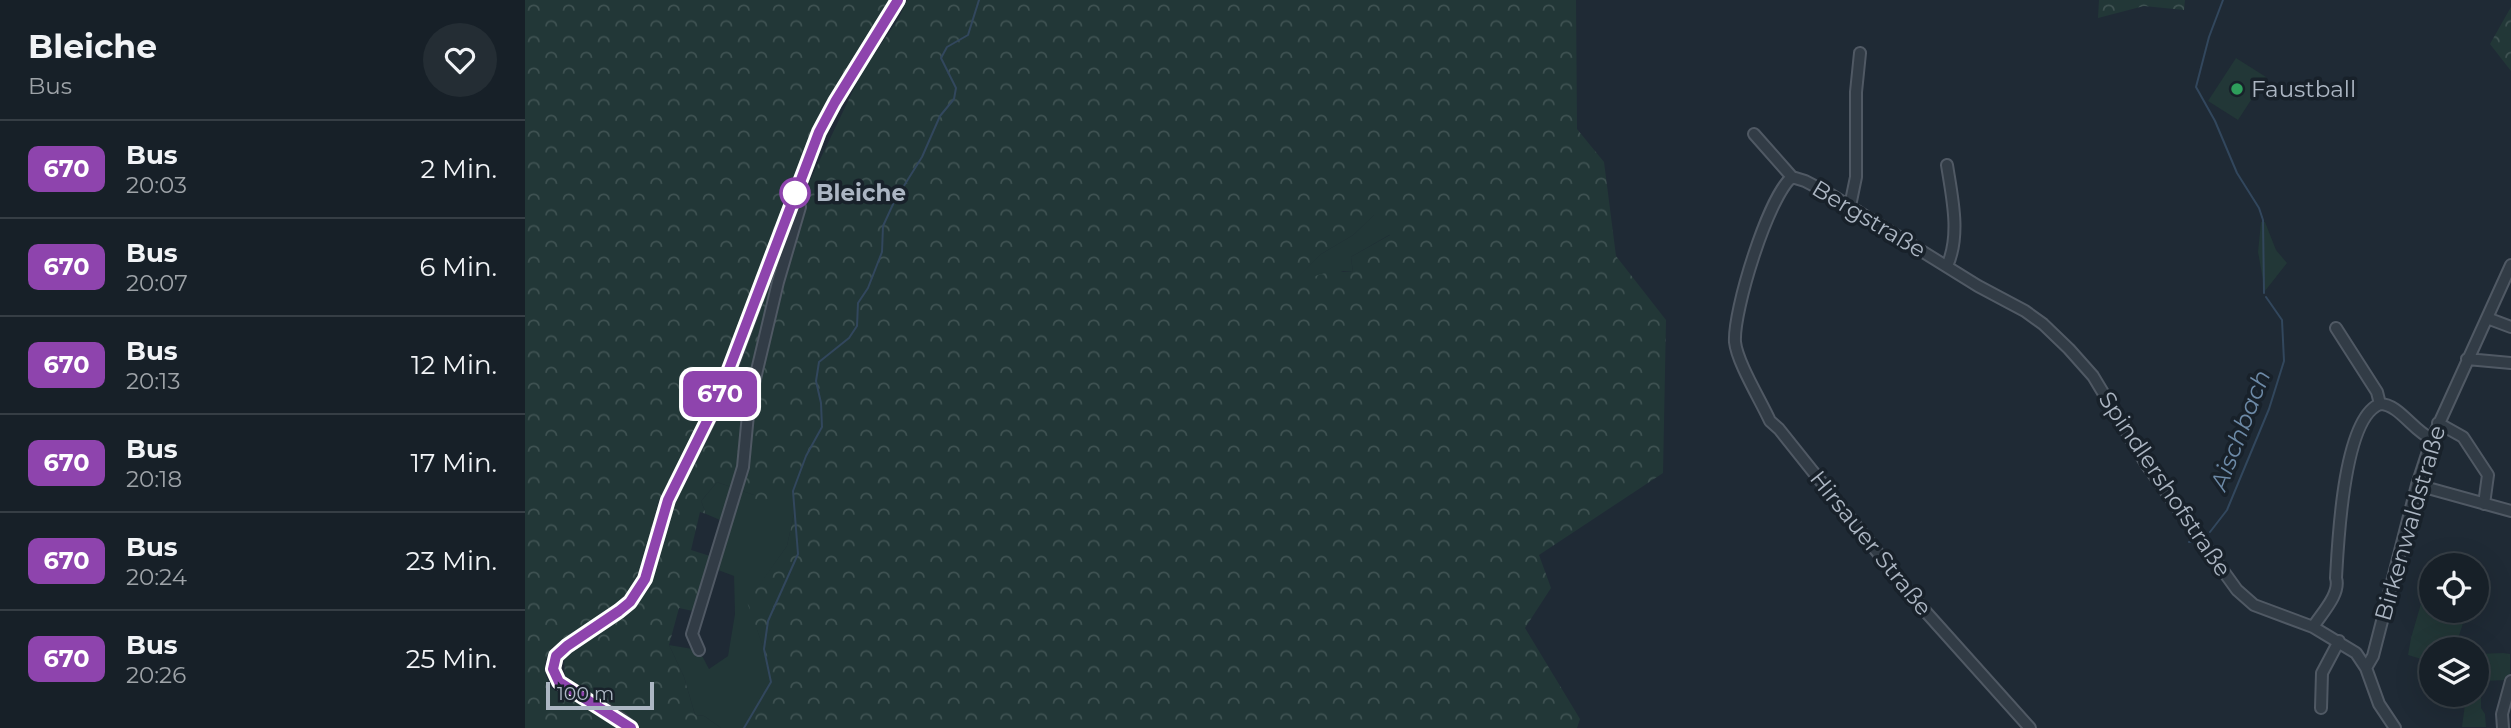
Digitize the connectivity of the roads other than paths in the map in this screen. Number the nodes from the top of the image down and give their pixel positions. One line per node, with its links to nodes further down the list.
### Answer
1 (898, 0): 6 (main road)
2 (1860, 53): 7 (street)
3 (1754, 134): 5 (street)
4 (1947, 165): 9 (street)
5 (1792, 177): 7 (street, Bergstraße); 14 (street, Bergstraße)
6 (794, 194): 25 (street); 29 (main road)
7 (1850, 206): 9 (street, Bergstraße)
8 (2511, 265): 11 (street, Birkenwaldstraße)
9 (1947, 266): 10 (street, Bergstraße)
10 (2025, 311): 23 (street, Spindlershofstraße)
11 (2487, 318): 12 (street); 15 (street, Birkenwaldstraße)
12 (2511, 327)
13 (2336, 328): 17 (street)
14 (1735, 342): 30 (street, Hirsauer Straße)
15 (2467, 359): 16 (street); 18 (street, Birkenwaldstraße)
16 (2511, 363)
17 (2381, 404): 19 (street); 23 (street)
18 (2438, 423): 19 (street, Birkenwaldstraße); 21 (street)
19 (2432, 439): 20 (street, Birkenwaldstraße)
20 (2417, 485): 21 (street); 26 (street, Birkenwaldstraße)
21 (2484, 505): 22 (street)
22 (2511, 513)
23 (2313, 627): 24 (street, Spindlershofstraße)
24 (2339, 641): 26 (street, Spindlershofstraße); 28 (street)
25 (699, 650)
26 (2366, 668): 31 (street, Spindlershofstraße)
27 (2511, 681): 32 (street)
28 (2321, 708)
29 (631, 728)
30 (2030, 728)
31 (2395, 728)
32 (2503, 728)

